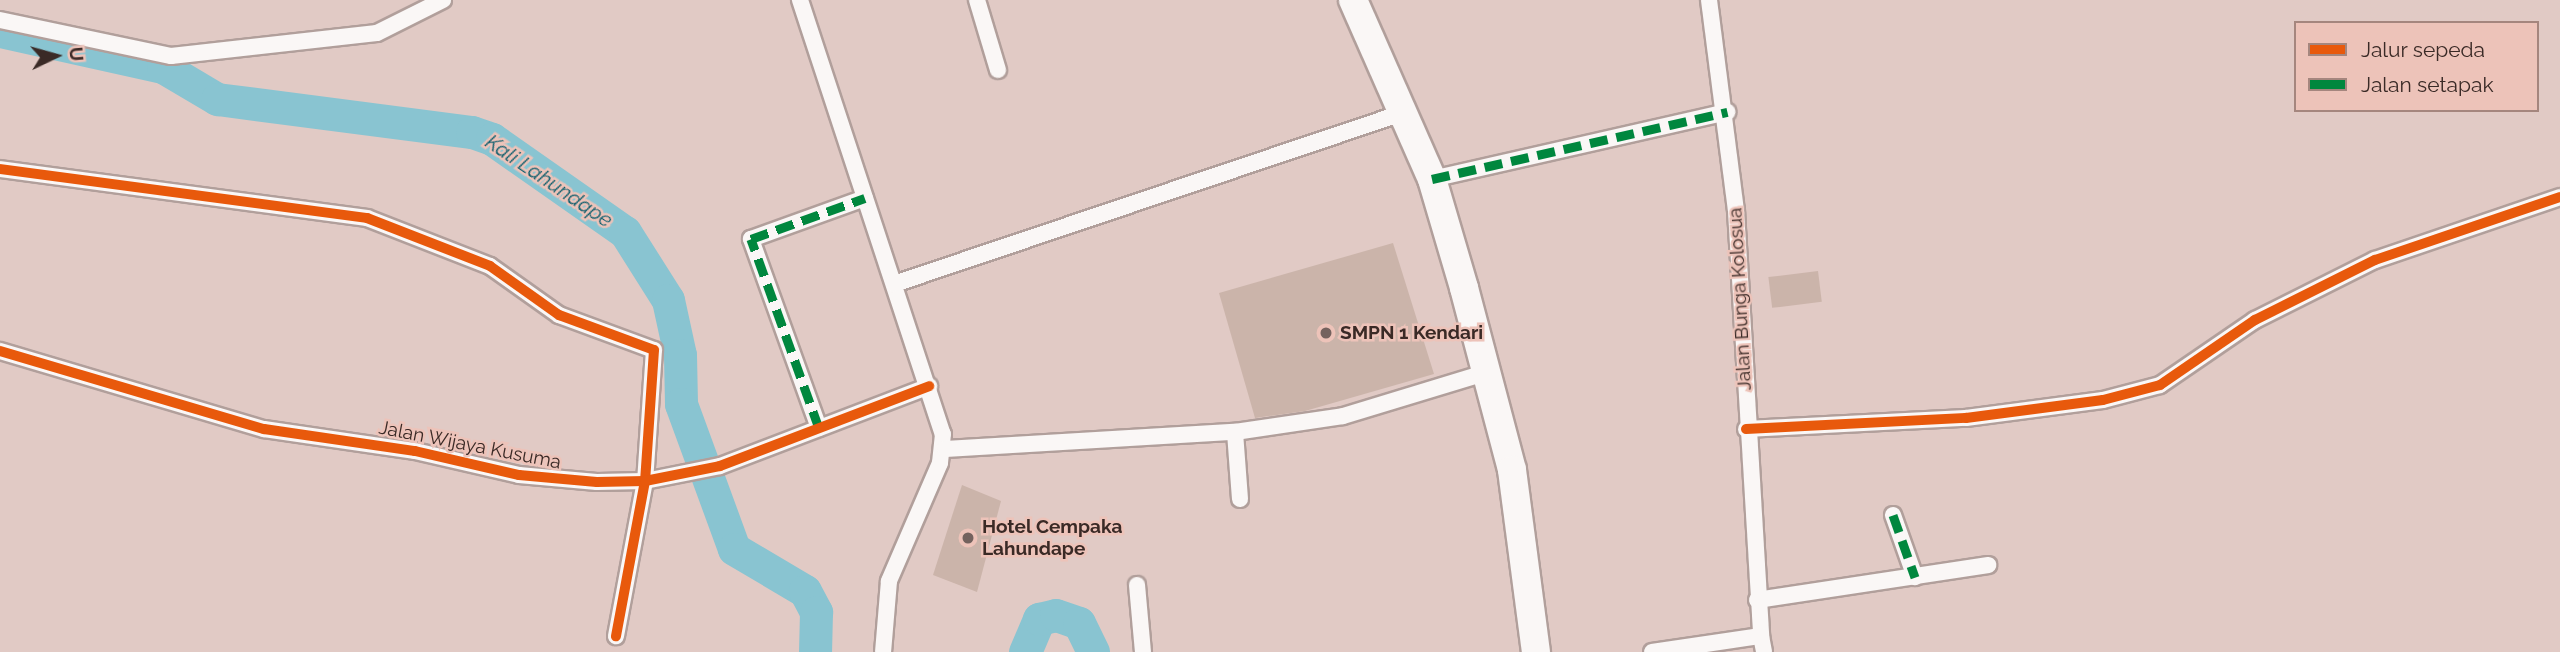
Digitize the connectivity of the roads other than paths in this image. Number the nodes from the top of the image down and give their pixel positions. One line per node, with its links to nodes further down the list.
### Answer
1 (443, 0): 6 (street)
2 (800, 0): 13 (street)
3 (977, 0): 7 (street)
4 (1353, 0): 8 (highway)
5 (1709, 0): 9 (street, Jalan Bunga Kolosua)
6 (0, 20)
7 (998, 70)
8 (1405, 112): 11 (highway); 14 (street)
9 (1727, 112): 11 (street); 19 (street, Jalan Bunga Kolosua)
10 (0, 169): 22 (street)
11 (1432, 179): 16 (highway)
12 (2560, 197): 19 (street)
13 (865, 198): 14 (street); 18 (street)
14 (894, 284): 17 (street)
15 (0, 351): 22 (street, Jalan Wijaya Kusuma)
16 (1488, 372): 20 (street); 33 (highway)
17 (929, 386): 18 (street, Jalan Wijaya Kusuma); 21 (street)
18 (819, 428): 22 (street, Jalan Wijaya Kusuma)
19 (1746, 429): 28 (street, Jalan Bunga Kolosua)
20 (1235, 432): 21 (street); 23 (street)
21 (944, 449): 31 (street)
22 (645, 481): 29 (street)
23 (1240, 499)
24 (1893, 515): 26 (street)
25 (1988, 565): 26 (street)
26 (1915, 578): 28 (street)
27 (1137, 585): 32 (street)
28 (1757, 600): 30 (street, Jalan Bunga Kolosua)
29 (616, 636)
30 (1763, 644): 34 (street, Jalan Bunga Kolosua)
31 (883, 652)
32 (1143, 652)
33 (1536, 652)
34 (1652, 652)

